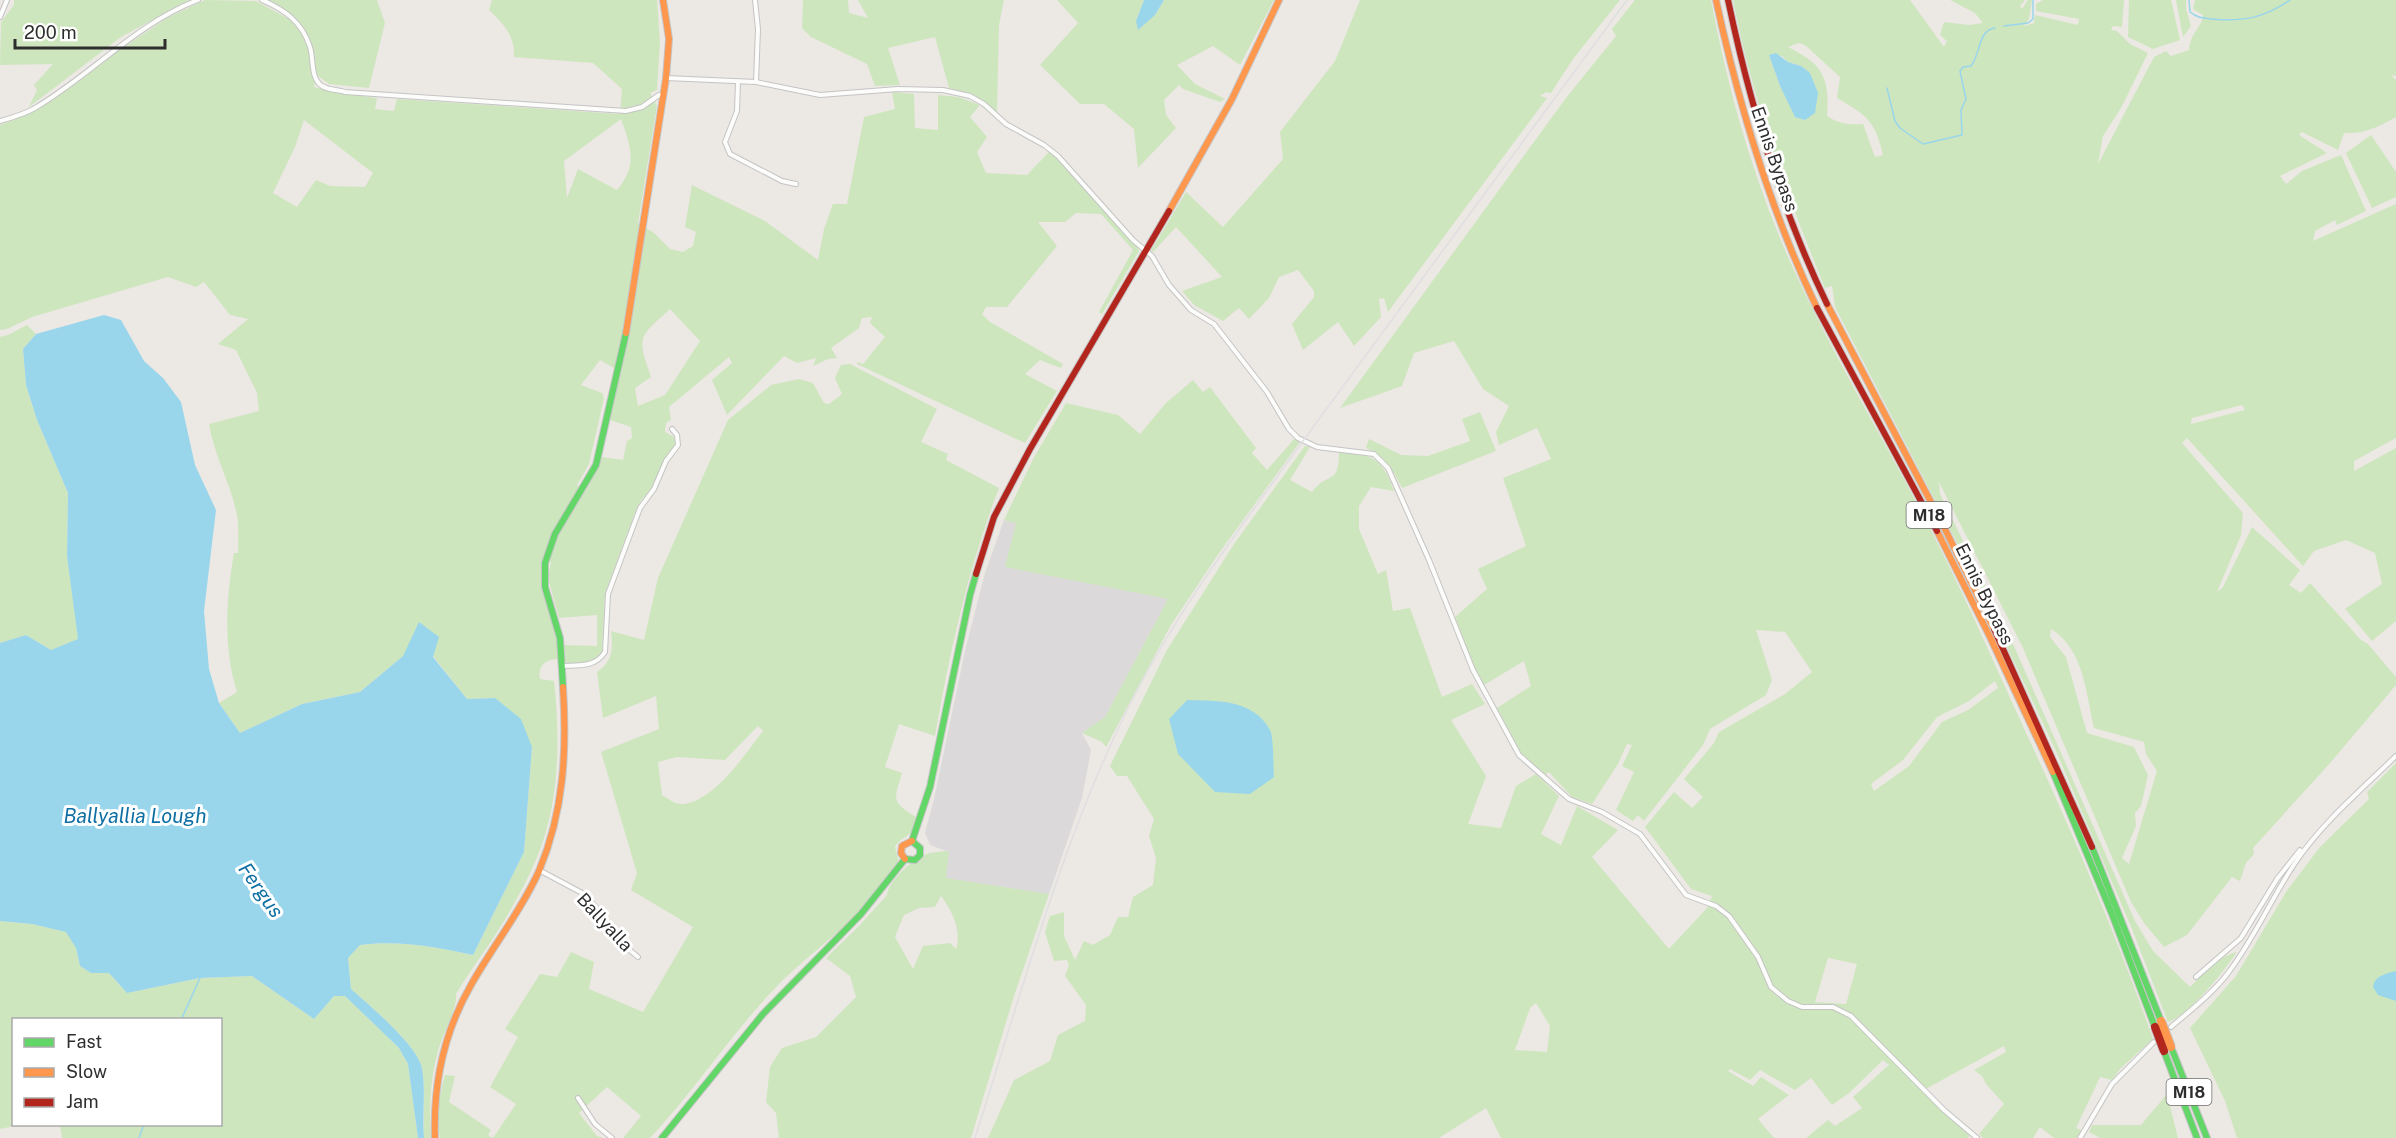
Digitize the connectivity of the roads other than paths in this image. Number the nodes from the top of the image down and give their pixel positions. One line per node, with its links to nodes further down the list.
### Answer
1 (8, 0): 9 (street)
2 (198, 0): 14 (street)
3 (262, 0): 13 (street)
4 (663, 0): 10 (main road)
5 (755, 0): 12 (street)
6 (1279, 0): 16 (main road)
7 (1716, 0): 30 (main road, Ennis Bypass / M18)
8 (1728, 0): 30 (main road, Ennis Bypass / M18)
9 (0, 17)
10 (666, 78): 11 (street); 13 (main road)
11 (738, 82): 12 (street); 15 (street)
12 (756, 82): 16 (street)
13 (662, 96): 18 (main road)
14 (0, 121)
15 (796, 184)
16 (1145, 249): 20 (main road); 38 (street)
17 (672, 429): 18 (street)
18 (561, 666): 23 (main road)
19 (2396, 756): 25 (street)
20 (912, 841): 22 (main road); 22 (main road)
21 (2300, 850): 24 (street)
22 (905, 859): 37 (main road)
23 (539, 870): 28 (street, Ballyalla); 35 (main road)
24 (2277, 879): 25 (street); 26 (street)
25 (2284, 882): 27 (street)
26 (2235, 943): 27 (street); 29 (street)
27 (2244, 950): 31 (street)
28 (638, 957)
29 (2196, 977)
30 (2158, 1024): 33 (main road, Ennis Bypass / M18, bridge)
31 (2171, 1027)
32 (2154, 1042): 39 (street)
33 (2167, 1049): 40 (main road, Ennis Bypass / M18); 41 (main road, Ennis Bypass / M18)
34 (578, 1098): 36 (street)
35 (435, 1138)
36 (612, 1138)
37 (662, 1138)
38 (1977, 1138)
39 (2080, 1138)
40 (2198, 1138)
41 (2207, 1138)

